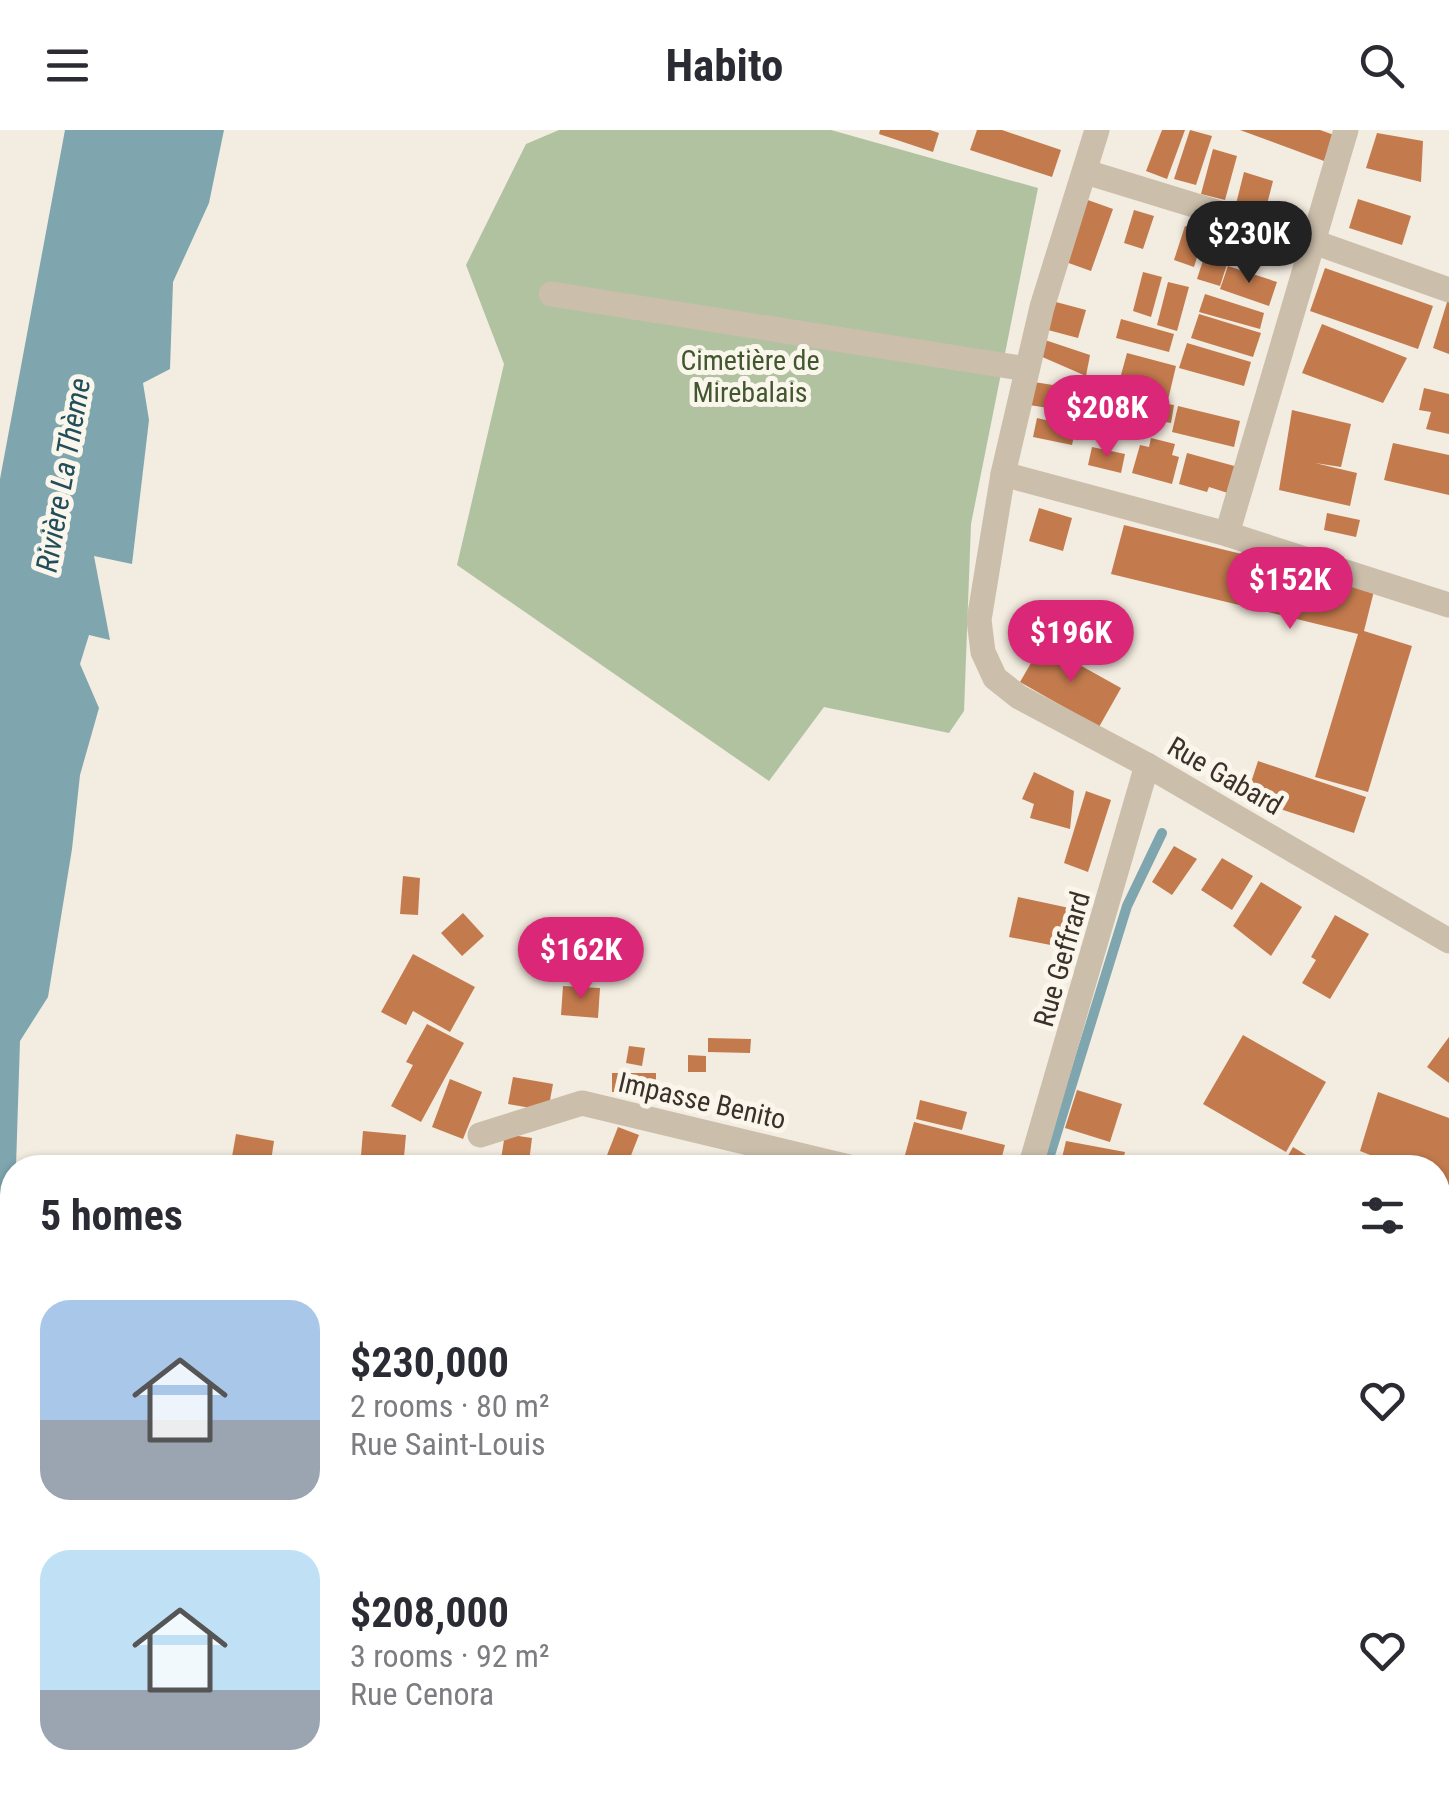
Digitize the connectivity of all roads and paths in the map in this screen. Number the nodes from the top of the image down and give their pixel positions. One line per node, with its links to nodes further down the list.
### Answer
1 (1098, 130): 3 (street)
2 (1346, 130): 4 (street)
3 (1086, 172): 4 (street); 7 (street)
4 (1311, 241): 5 (street); 9 (street)
5 (1449, 290)
6 (551, 294): 7 (street)
7 (1028, 368): 8 (street)
8 (1002, 474): 9 (street); 11 (street, Rue Gabard)
9 (1227, 534): 10 (street)
10 (1449, 605)
11 (1148, 765): 12 (street, Rue Gabard); 15 (street, Rue Geffrard)
12 (1449, 942)
13 (480, 1135): 14 (street, Impasse Benito)
14 (800, 1155)
15 (1034, 1155)

